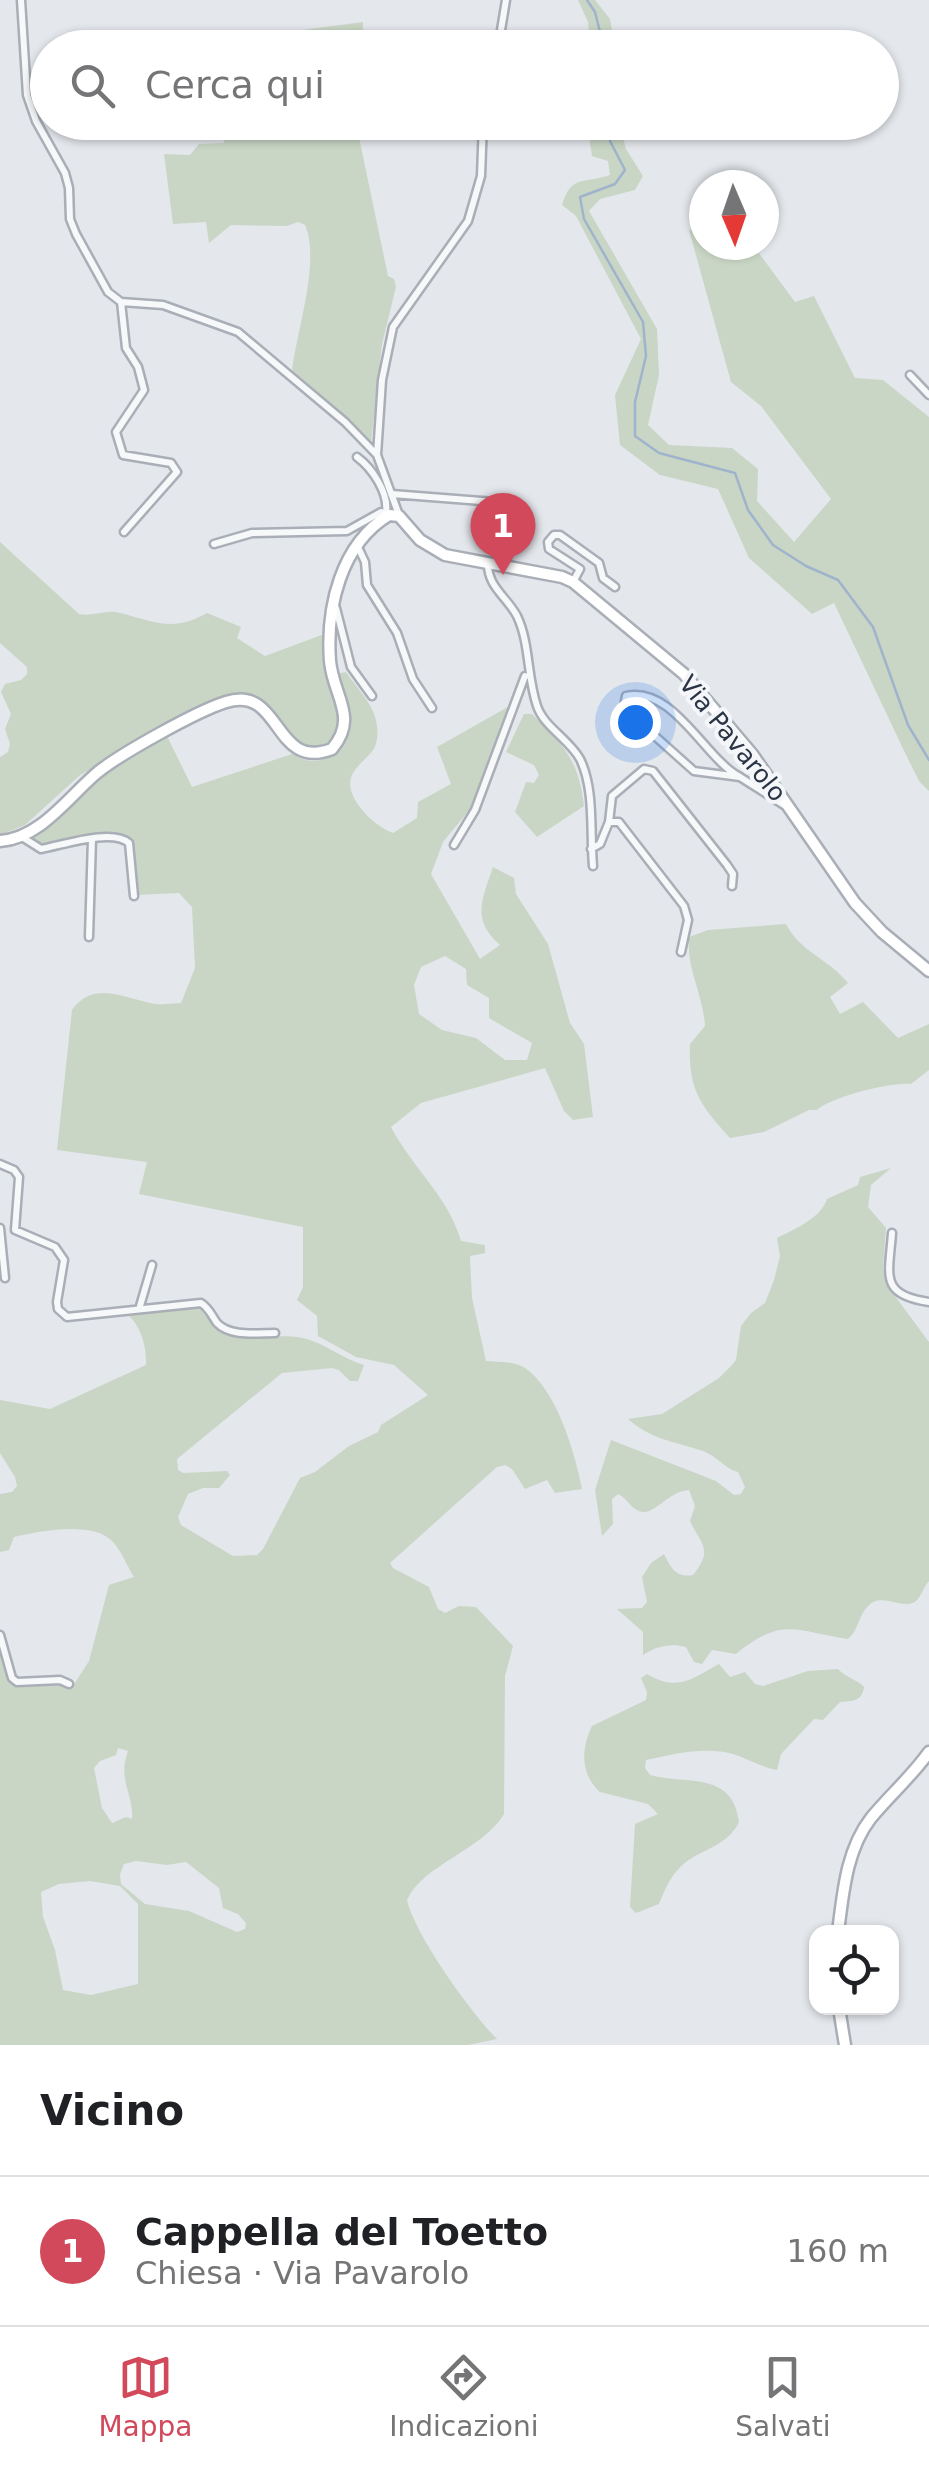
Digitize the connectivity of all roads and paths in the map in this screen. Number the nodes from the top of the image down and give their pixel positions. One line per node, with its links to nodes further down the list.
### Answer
1 (21, 0): 4 (street)
2 (506, 0): 3 (street)
3 (501, 30)
4 (30, 104)
5 (46, 140): 7 (street)
6 (482, 140): 10 (street)
7 (122, 302): 10 (street); 15 (street)
8 (910, 376): 9 (street)
9 (929, 395)
10 (377, 455): 12 (street)
11 (356, 457): 14 (street)
12 (392, 494): 13 (street); 14 (street)
13 (507, 503)
14 (391, 515): 16 (street); 17 (street); 18 (street, Via Pavarolo)
15 (124, 532)
16 (214, 544)
17 (357, 545): 21 (street); 24 (street)
18 (488, 563): 19 (street, Via Pavarolo); 22 (street)
19 (573, 582): 20 (street); 26 (street, Via Pavarolo)
20 (615, 587)
21 (334, 602): 23 (street); 28 (street)
22 (528, 670): 31 (street); 32 (street)
23 (372, 696)
24 (432, 708)
25 (740, 777): 25 (street); 26 (street)
26 (790, 808): 38 (street, Via Pavarolo)
27 (609, 822): 32 (street); 34 (street); 37 (street)
28 (20, 837): 29 (street); 30 (street)
29 (92, 839): 35 (street); 36 (street)
30 (0, 841)
31 (454, 845)
32 (591, 849): 33 (street)
33 (592, 866)
34 (732, 886)
35 (134, 896)
36 (90, 937)
37 (681, 952)
38 (929, 971)
39 (0, 1164): 45 (street)
40 (0, 1228): 43 (street)
41 (892, 1233): 44 (street)
42 (152, 1265): 45 (street)
43 (5, 1278)
44 (929, 1302)
45 (139, 1307): 46 (street)
46 (274, 1334)
47 (0, 1635): 48 (street)
48 (70, 1684)
49 (929, 1752): 50 (street)
50 (839, 1925)
51 (840, 2015): 52 (street)
52 (845, 2045)

